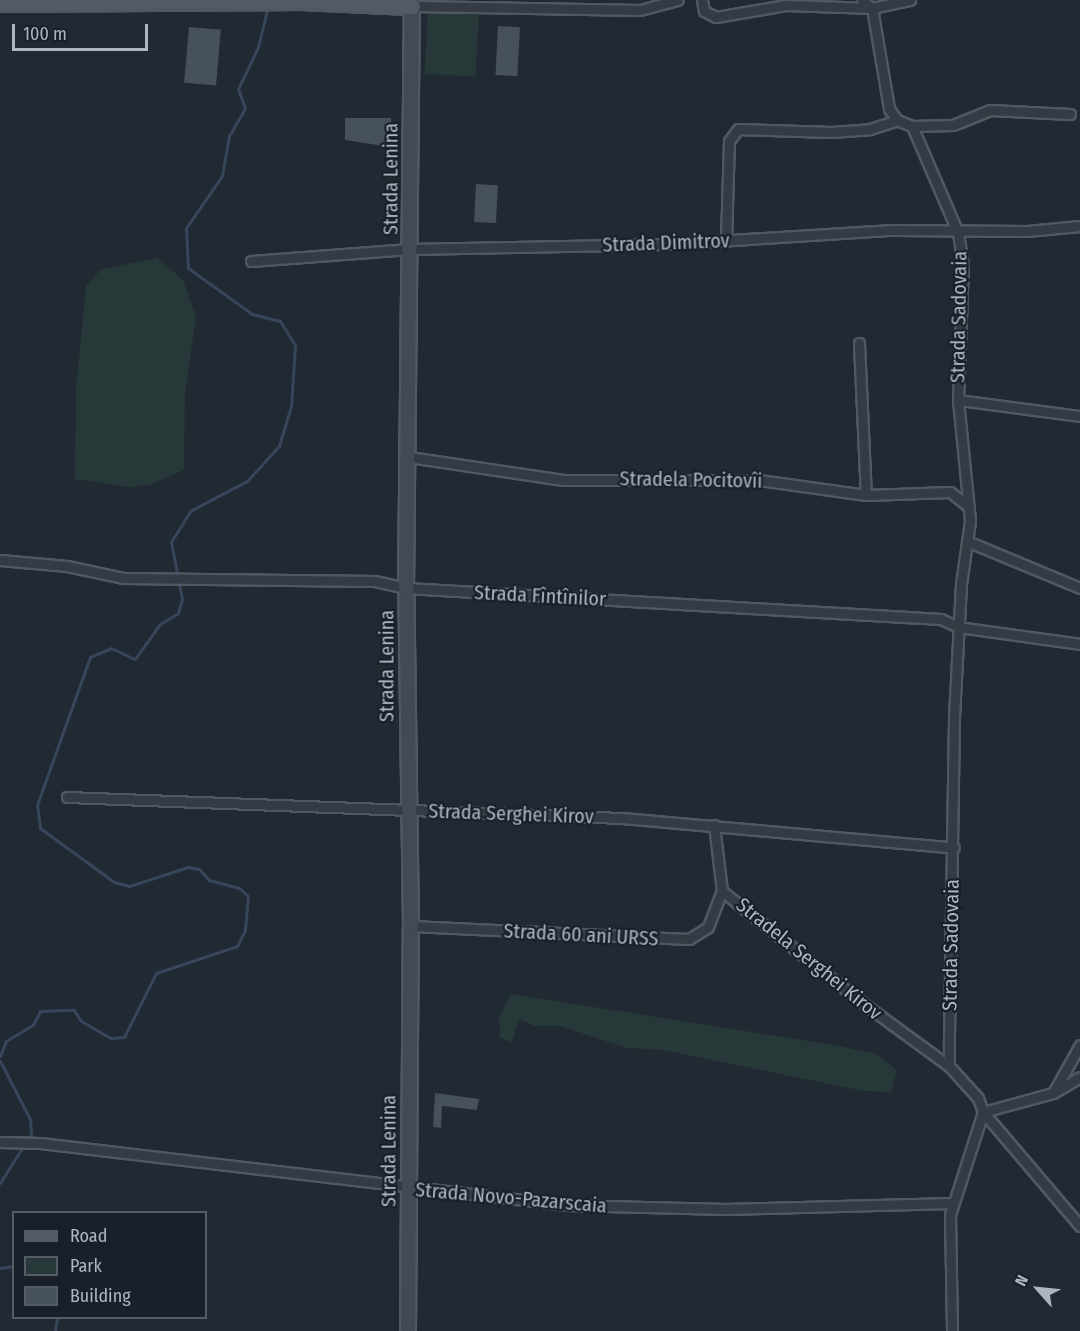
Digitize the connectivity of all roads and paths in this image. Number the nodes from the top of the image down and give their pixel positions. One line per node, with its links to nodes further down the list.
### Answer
1 (678, 0): 7 (street)
2 (702, 0): 8 (street)
3 (861, 0): 8 (street)
4 (910, 0): 8 (street)
5 (304, 1): 6 (main road); 7 (main road)
6 (0, 3)
7 (412, 3): 15 (street, Strada Lenina)
8 (872, 8): 10 (street)
9 (1070, 114): 11 (street)
10 (897, 120): 11 (street); 14 (street)
11 (912, 126): 13 (street, Strada Sadovaia)
12 (1080, 226): 13 (street, Strada Dimitrov)
13 (958, 233): 14 (street, Strada Dimitrov); 18 (street, Strada Sadovaia)
14 (726, 241): 15 (street, Strada Dimitrov)
15 (410, 249): 16 (street, Strada Dimitrov); 20 (street, Strada Lenina)
16 (251, 261)
17 (859, 344): 21 (street)
18 (958, 400): 19 (street); 22 (street, Strada Sadovaia)
19 (1080, 416)
20 (409, 457): 21 (street, Stradela Pocitovîi); 25 (street, Strada Lenina)
21 (866, 495): 22 (street, Stradela Pocitovîi)
22 (968, 506): 23 (street, Strada Sadovaia)
23 (969, 542): 26 (street); 27 (street, Strada Sadovaia)
24 (0, 560): 25 (street, Strada Fîntînilor)
25 (406, 588): 27 (street, Strada Fîntînilor); 30 (street, Strada Lenina)
26 (1080, 588)
27 (958, 627): 28 (street, Strada Fîntînilor); 32 (street, Strada Sadovaia)
28 (1080, 644)
29 (67, 796): 30 (street, Strada Serghei Kirov)
30 (408, 809): 31 (street, Strada Serghei Kirov); 34 (street, Strada Lenina)
31 (714, 825): 32 (street, Strada Serghei Kirov); 33 (street, Stradela Serghei Kirov)
32 (954, 848): 36 (street, Strada Sadovaia)
33 (722, 891): 34 (street, Strada 60 ani URSS); 36 (street, Stradela Serghei Kirov)
34 (411, 926): 41 (street, Strada Lenina)
35 (1080, 1046): 38 (street)
36 (949, 1066): 39 (street)
37 (1080, 1077): 38 (street)
38 (1053, 1093): 39 (street)
39 (983, 1112): 42 (street); 43 (street)
40 (0, 1142): 41 (street, Strada Novo-Pazarscaia)
41 (408, 1189): 42 (street, Strada Novo-Pazarscaia); 44 (street, Strada Lenina)
42 (952, 1203): 45 (street)
43 (1080, 1226)
44 (408, 1331)
45 (952, 1331)

